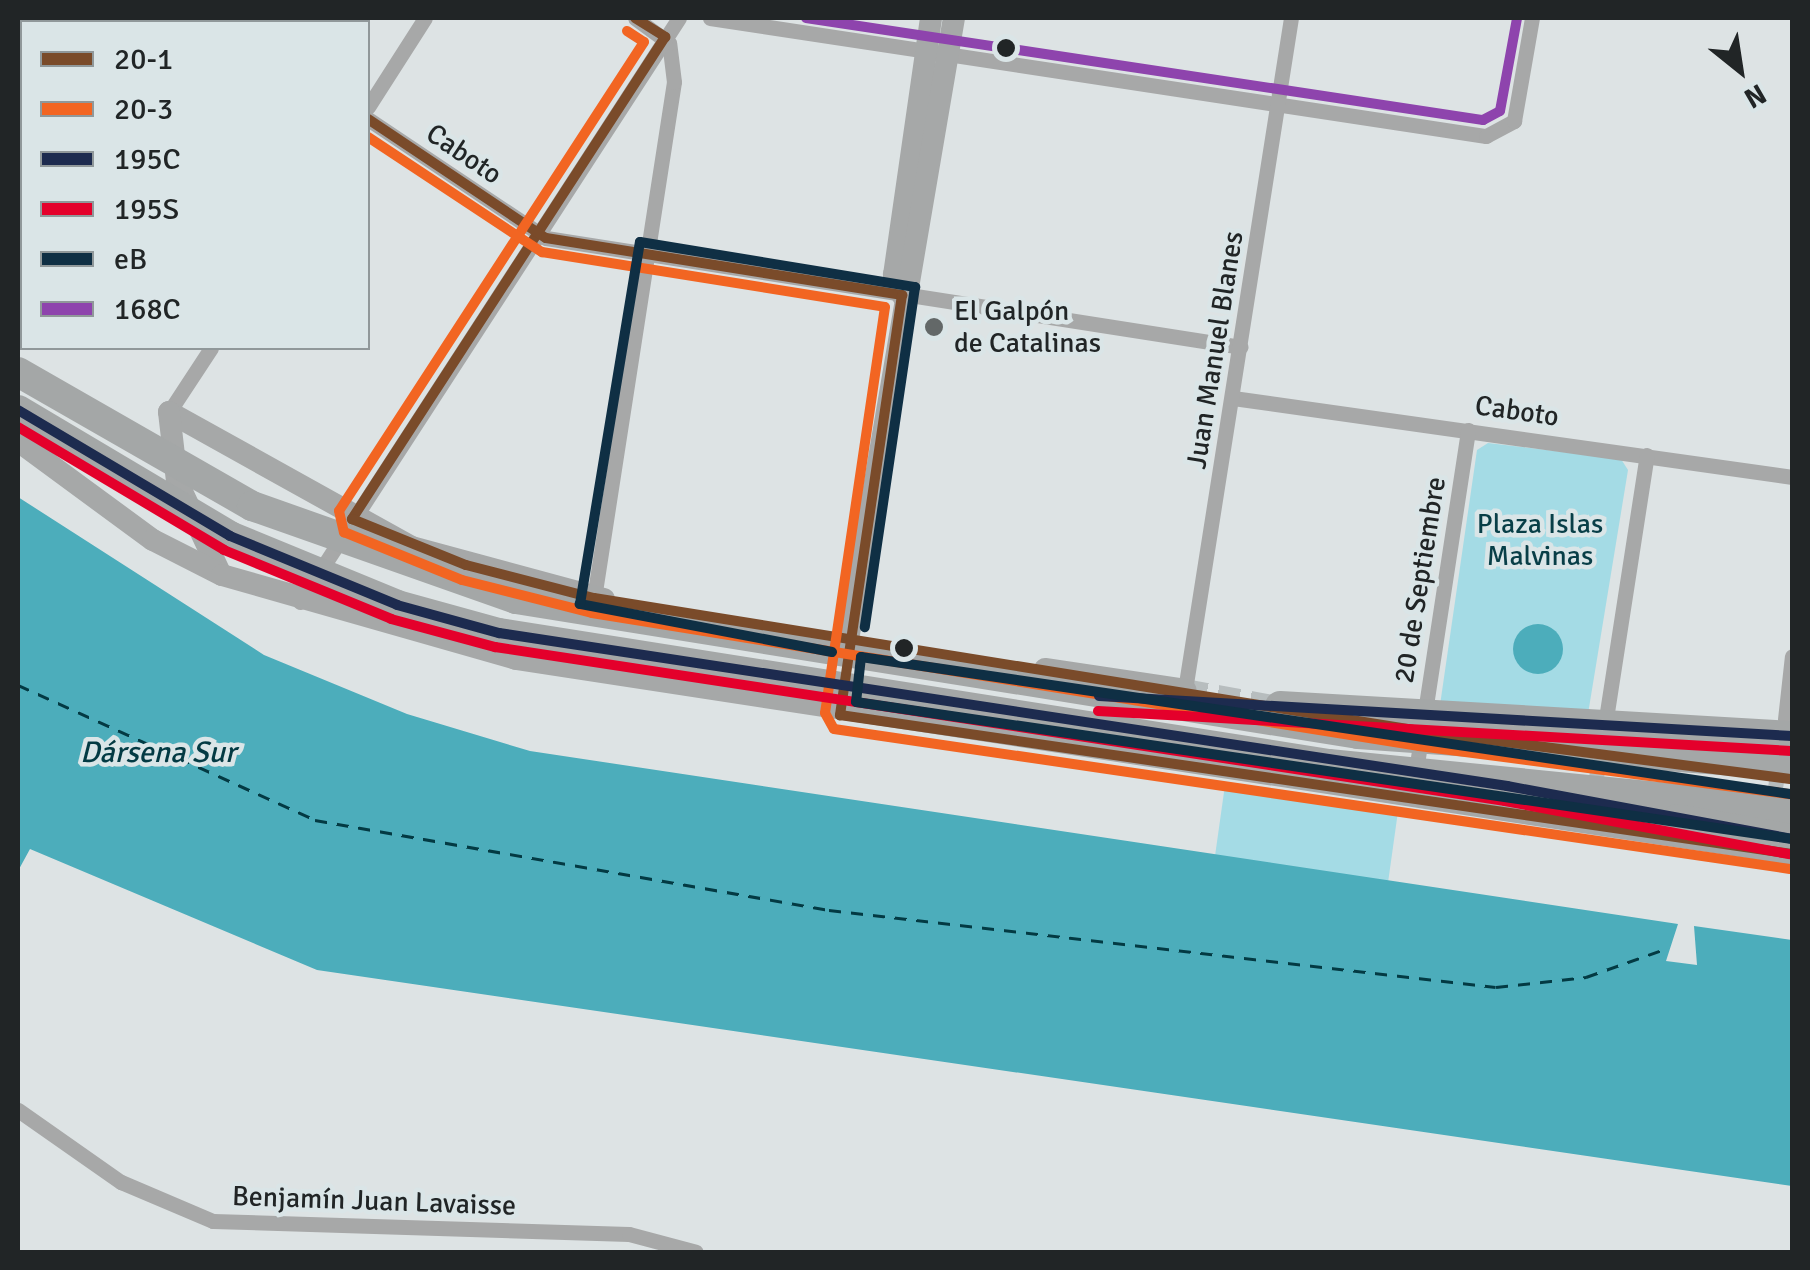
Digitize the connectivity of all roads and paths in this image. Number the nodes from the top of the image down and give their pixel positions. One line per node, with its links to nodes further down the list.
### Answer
1 (425, 18): 12 (street)
2 (636, 18): 9 (street)
3 (679, 18): 9 (street)
4 (710, 18): 10 (street)
5 (931, 18): 10 (main road)
6 (954, 18): 10 (main road)
7 (1291, 18): 11 (street, Juan Manuel Blanes)
8 (1532, 18): 11 (street)
9 (665, 37): 14 (street); 15 (street)
10 (937, 52): 11 (street); 16 (main road)
11 (1278, 103): 17 (street, Juan Manuel Blanes)
12 (370, 104)
13 (370, 120): 14 (street, Caboto)
14 (536, 233): 15 (street, Caboto); 28 (street)
15 (648, 255): 16 (street, Caboto); 30 (street)
16 (902, 295): 17 (street, Caboto); 32 (main road)
17 (1241, 347): 20 (street, Juan Manuel Blanes)
18 (210, 350): 22 (street)
19 (18, 372): 35 (highway, bridge)
20 (1234, 398): 23 (street, Caboto); 34 (street, Juan Manuel Blanes)
21 (18, 410): 39 (highway, bridge)
22 (169, 412): 27 (main road); 28 (main road); 29 (main road)
23 (1468, 430): 25 (street, Caboto); 42 (street, 20 de Septiembre)
24 (18, 440): 27 (main road)
25 (1647, 455): 26 (street, Caboto); 36 (street)
26 (1792, 477)
27 (105, 506): 29 (main road)
28 (352, 518): 30 (main road); 31 (street)
29 (222, 575): 31 (main road)
30 (594, 598): 32 (main road)
31 (300, 602): 42 (main road)
32 (848, 640): 34 (main road)
33 (1792, 656): 37 (street)
34 (1185, 690)
35 (1087, 695): 37 (highway, bridge); 38 (highway, bridge)
36 (1607, 712)
37 (1789, 728)
38 (1792, 764)
39 (1507, 786): 40 (highway, bridge); 44 (highway, bridge)
40 (1608, 790): 41 (highway, bridge); 43 (highway, bridge)
41 (1792, 794)
42 (1413, 796): 45 (main road)
43 (1792, 810)
44 (1792, 839)
45 (1792, 854)
46 (18, 1110): 47 (street, Benjamín Juan Lavaisse)
47 (696, 1252)

